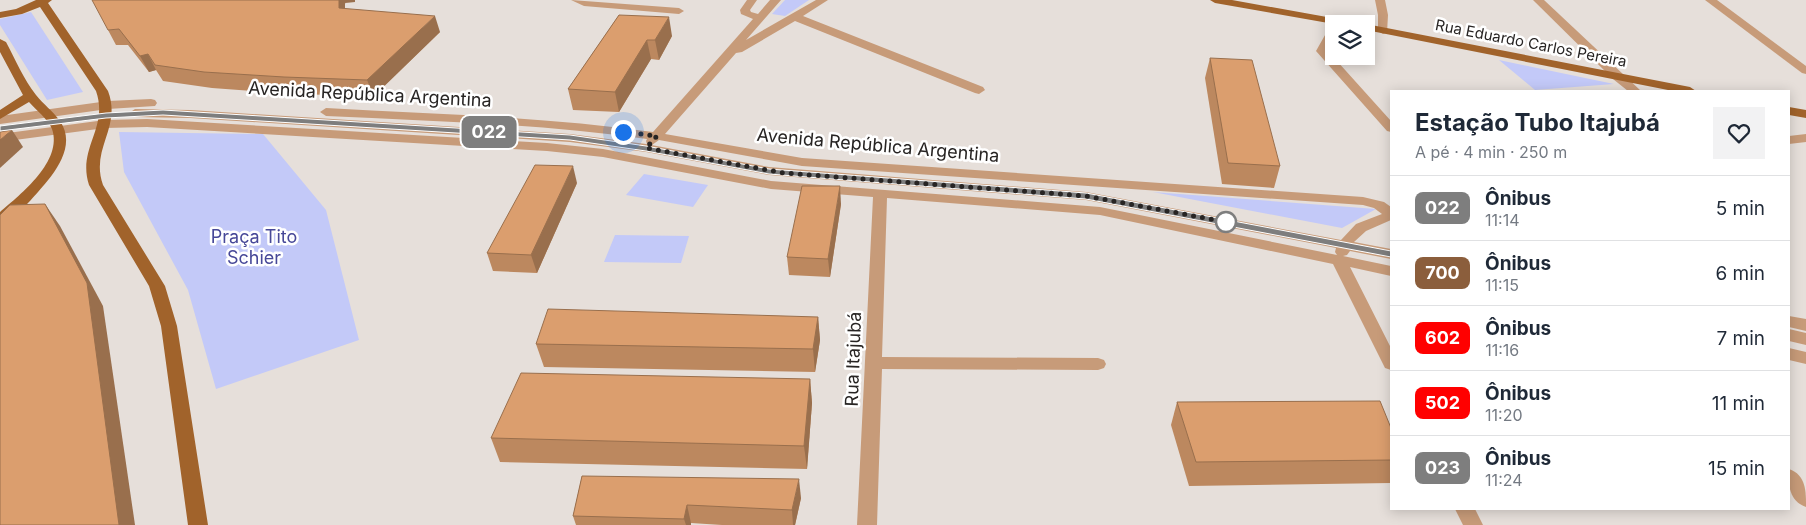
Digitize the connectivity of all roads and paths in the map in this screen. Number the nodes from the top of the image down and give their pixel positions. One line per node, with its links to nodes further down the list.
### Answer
1 (576, 0): 10 (street)
2 (752, 0): 13 (street)
3 (776, 0): 13 (street)
4 (823, 0): 12 (street)
5 (1219, 0): 14 (main road)
6 (1380, 0): 16 (street)
7 (1538, 0): 21 (street)
8 (1710, 0): 20 (street)
9 (43, 1): 11 (main road); 29 (main road)
10 (679, 11)
11 (0, 15)
12 (795, 17): 18 (street); 22 (street)
13 (760, 18): 18 (street)
14 (1325, 21)
15 (1375, 29): 16 (main road, Rua Eduardo Carlos Pereira)
16 (1383, 31): 21 (main road, Rua Eduardo Carlos Pereira)
17 (0, 42): 25 (main road)
18 (726, 57): 34 (street)
19 (1335, 65): 32 (street)
20 (1806, 71)
21 (1617, 77): 23 (street); 24 (main road, Rua Eduardo Carlos Pereira)
22 (979, 90)
23 (1634, 90)
24 (1685, 90)
25 (30, 95): 27 (main road); 31 (main road)
26 (1790, 111): 28 (main road)
27 (0, 114)
28 (1806, 114)
29 (106, 115): 31 (street, Avenida República Argentina); 31 (street, Avenida República Argentina); 34 (street, Avenida República Argentina); 38 (street); 39 (street, Avenida República Argentina); 60 (main road)
30 (0, 120): 31 (street, Avenida República Argentina)
31 (52, 122): 33 (street); 35 (street, Avenida República Argentina); 43 (main road)
32 (1390, 127)
33 (0, 129)
34 (657, 136): 38 (street); 41 (street, Avenida República Argentina)
35 (0, 138)
36 (1806, 138): 37 (street)
37 (1790, 140)
38 (646, 148): 39 (street); 44 (street)
39 (636, 159): 40 (street, Avenida República Argentina)
40 (880, 194): 46 (street, Avenida República Argentina); 55 (street, Rua Itajubá)
41 (1390, 214)
42 (1390, 215): 44 (street)
43 (0, 219)
44 (1344, 244): 45 (street); 46 (street)
45 (1390, 254)
46 (1339, 260): 47 (street, Avenida República Argentina); 54 (street)
47 (1390, 271)
48 (1790, 322): 49 (street)
49 (1806, 325)
50 (1790, 335): 51 (street)
51 (1806, 339)
52 (1790, 354): 53 (street)
53 (1806, 358)
54 (1390, 362)
55 (873, 363): 56 (street); 61 (street, Rua Itajubá)
56 (1098, 364)
57 (1790, 478): 58 (street)
58 (1806, 499)
59 (1466, 510): 62 (street)
60 (198, 525)
61 (867, 525)
62 (1473, 525)

